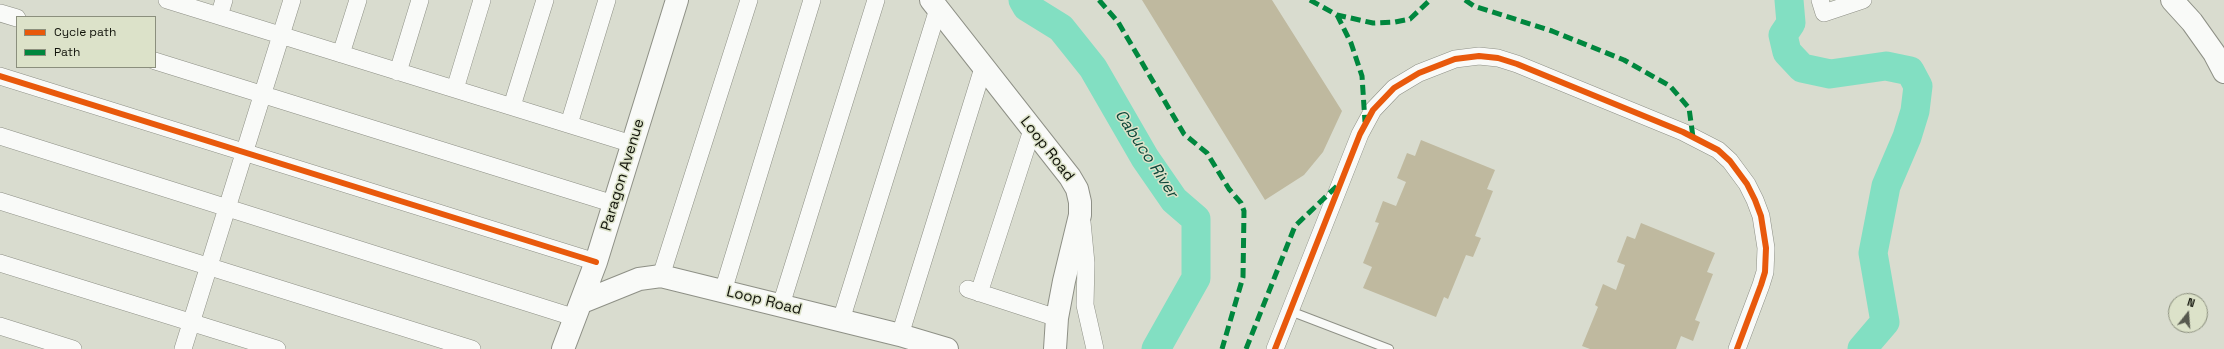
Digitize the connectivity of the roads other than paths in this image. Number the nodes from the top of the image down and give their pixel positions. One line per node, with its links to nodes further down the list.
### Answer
1 (167, 0): 18 (street)
2 (224, 0): 18 (street)
3 (292, 0): 20 (street)
4 (358, 0): 22 (street)
5 (420, 0): 25 (street)
6 (482, 0): 28 (street)
7 (545, 0): 30 (street)
8 (607, 0): 31 (street)
9 (677, 0): 34 (street, Paragon Avenue)
10 (749, 0): 43 (street)
11 (812, 0): 44 (street)
12 (876, 0): 45 (street)
13 (1820, 0): 14 (street)
14 (1863, 0)
15 (2172, 0): 21 (street)
16 (935, 5): 24 (street, Loop Road); 49 (street)
17 (0, 13): 19 (street)
18 (218, 16): 20 (street)
19 (16, 18)
20 (281, 36): 22 (street); 29 (street)
21 (2219, 50): 26 (street)
22 (341, 54): 25 (street)
23 (156, 61): 29 (street)
24 (983, 68): 32 (street, Loop Road); 52 (street)
25 (398, 72): 28 (street)
26 (2224, 72)
27 (0, 76): 35 (street)
28 (455, 89): 30 (street)
29 (262, 95): 35 (street); 38 (street)
30 (512, 106): 31 (street)
31 (569, 124): 34 (street)
32 (1032, 130): 37 (street, Loop Road); 48 (street)
33 (0, 136): 39 (street)
34 (632, 144): 38 (street, Paragon Avenue)
35 (244, 152): 39 (street); 40 (street)
36 (0, 201): 42 (street)
37 (1080, 202): 48 (street, Loop Road); 60 (street)
38 (614, 204): 40 (street, Paragon Avenue)
39 (227, 208): 42 (street); 46 (street)
40 (596, 262): 46 (street, Paragon Avenue)
41 (0, 263): 50 (street)
42 (209, 266): 50 (street); 56 (street)
43 (661, 276): 44 (street, Loop Road); 46 (street, Loop Road)
44 (723, 291): 45 (street, Loop Road)
45 (781, 305): 49 (street, Loop Road)
46 (579, 310): 57 (street, Paragon Avenue)
47 (1290, 311): 61 (street); 62 (lane); 63 (street)
48 (1057, 318): 59 (street, Loop Road)
49 (841, 320): 52 (street, Loop Road)
50 (191, 322): 54 (street); 55 (street)
51 (0, 326): 53 (street)
52 (900, 335): 58 (street, Loop Road)
53 (73, 349)
54 (183, 349)
55 (277, 349)
56 (472, 349)
57 (563, 349)
58 (947, 349)
59 (1055, 349)
60 (1095, 349)
61 (1275, 349)
62 (1389, 349)
63 (1737, 349)

